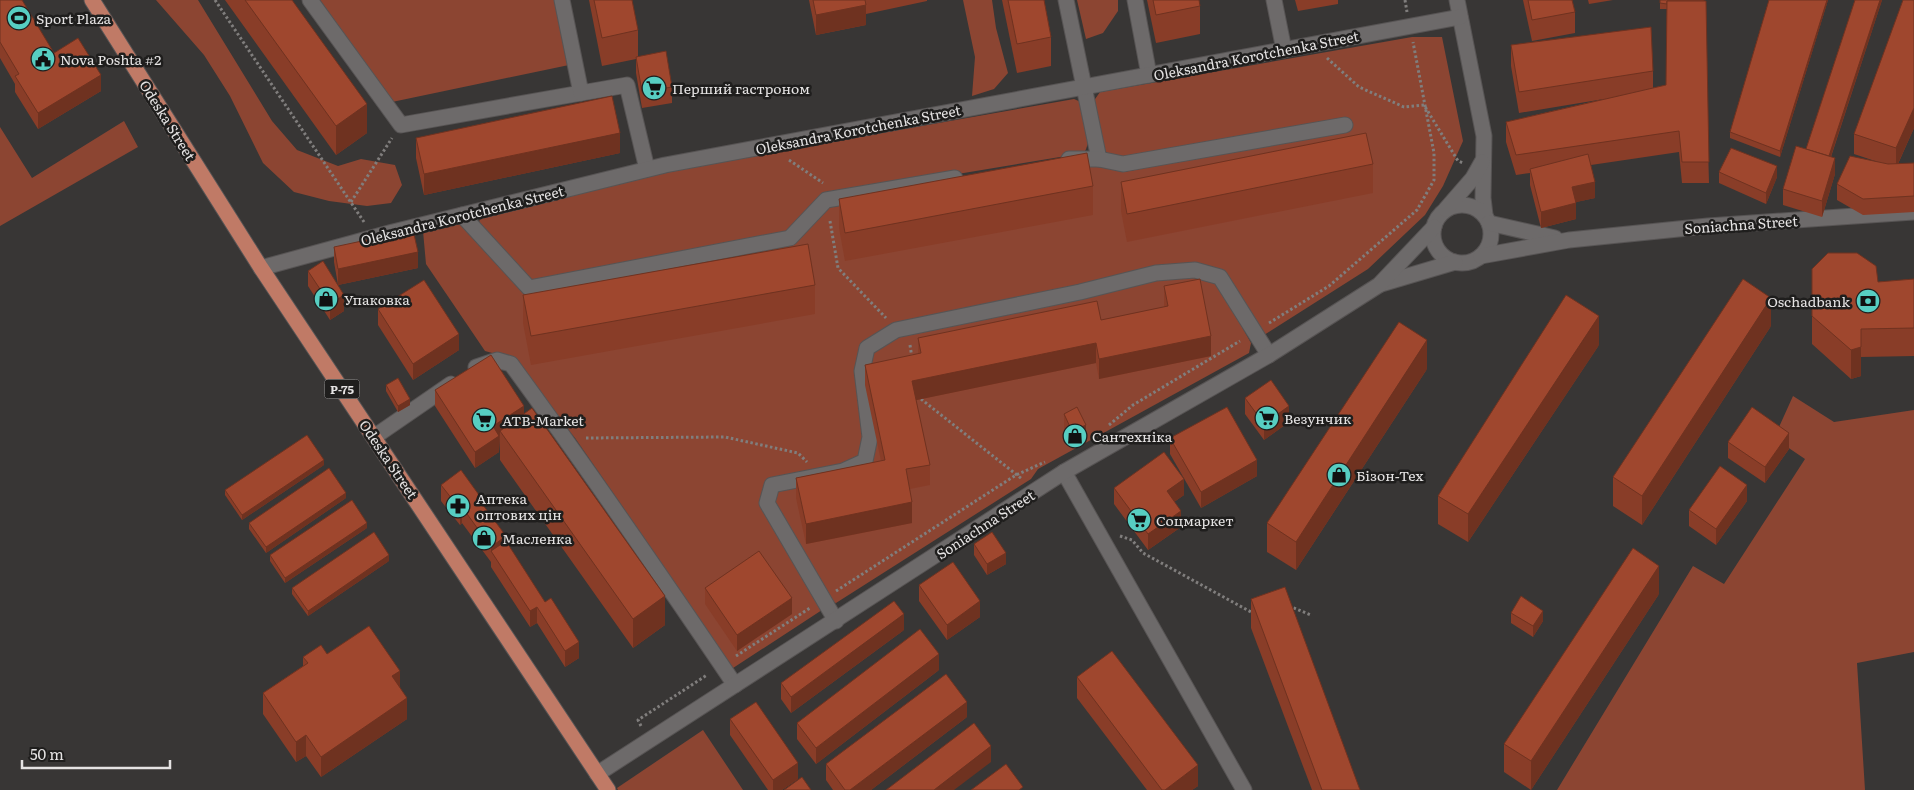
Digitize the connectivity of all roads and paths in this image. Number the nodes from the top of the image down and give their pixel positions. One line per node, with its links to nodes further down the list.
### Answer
1 (92, 0): 36 (main road, Odeska Street / Р-75)
2 (215, 0): 26 (path)
3 (310, 0): 17 (street)
4 (562, 0): 15 (street)
5 (1066, 0): 14 (street)
6 (1135, 0): 13 (street)
7 (1274, 0): 12 (street)
8 (1457, 0): 9 (street)
9 (1460, 17): 10 (street, Oleksandra Korotchenka Street); 22 (street)
10 (1410, 26): 11 (street, Oleksandra Korotchenka Street); 16 (path)
11 (1312, 44): 12 (street, Oleksandra Korotchenka Street); 16 (path)
12 (1284, 50): 13 (street, Oleksandra Korotchenka Street)
13 (1150, 75): 14 (street, Oleksandra Korotchenka Street)
14 (1083, 87): 19 (street, Oleksandra Korotchenka Street); 20 (street)
15 (581, 93): 17 (street); 23 (street)
16 (1424, 105): 22 (path); 39 (path)
17 (401, 125): 26 (path)
18 (1346, 125): 20 (street)
19 (768, 146): 23 (street, Oleksandra Korotchenka Street); 25 (path)
20 (1099, 159): 21 (street)
21 (1058, 161)
22 (1482, 161): 27 (street); 30 (street)
23 (647, 169): 29 (street, Oleksandra Korotchenka Street)
24 (971, 176): 25 (street)
25 (826, 200): 29 (street); 38 (path)
26 (351, 203): 32 (path)
27 (1444, 212): 30 (street); 31 (street)
28 (1914, 212): 33 (street, Soniachna Street)
29 (462, 215): 32 (street, Oleksandra Korotchenka Street)
30 (1487, 219): 33 (street, Soniachna Street); 34 (street)
31 (1434, 227): 35 (street); 37 (street, Soniachna Street)
32 (374, 237): 36 (street, Oleksandra Korotchenka Street)
33 (1569, 240): 34 (street, Soniachna Street)
34 (1481, 256): 35 (street)
35 (1455, 262): 37 (street, Soniachna Street)
36 (262, 268): 44 (main road, Odeska Street / Р-75)
37 (1379, 284): 40 (street, Soniachna Street)
38 (896, 330): 39 (street); 41 (path); 48 (street)
39 (1254, 332): 40 (street); 43 (path)
40 (1269, 355): 47 (street, Soniachna Street)
41 (914, 367)
42 (921, 399): 49 (path)
43 (1106, 427)
44 (374, 437): 45 (street); 60 (main road, Odeska Street / Р-75)
45 (565, 438): 48 (path); 57 (street)
46 (1051, 459): 49 (path)
47 (1064, 472): 50 (street, Soniachna Street); 51 (street)
48 (822, 475): 52 (street)
49 (1016, 475): 50 (path); 52 (path)
50 (1036, 490): 56 (street, Soniachna Street)
51 (1096, 530): 54 (path); 62 (street)
52 (824, 599): 56 (street); 57 (path)
53 (1288, 606): 55 (path)
54 (1258, 607)
55 (1311, 615)
56 (836, 621): 58 (street, Soniachna Street)
57 (722, 666): 58 (street); 59 (path)
58 (735, 685): 59 (street, Soniachna Street)
59 (648, 741): 60 (street, Soniachna Street)
60 (597, 774): 61 (main road, Odeska Street / Р-75)
61 (608, 790)
62 (1244, 790)

